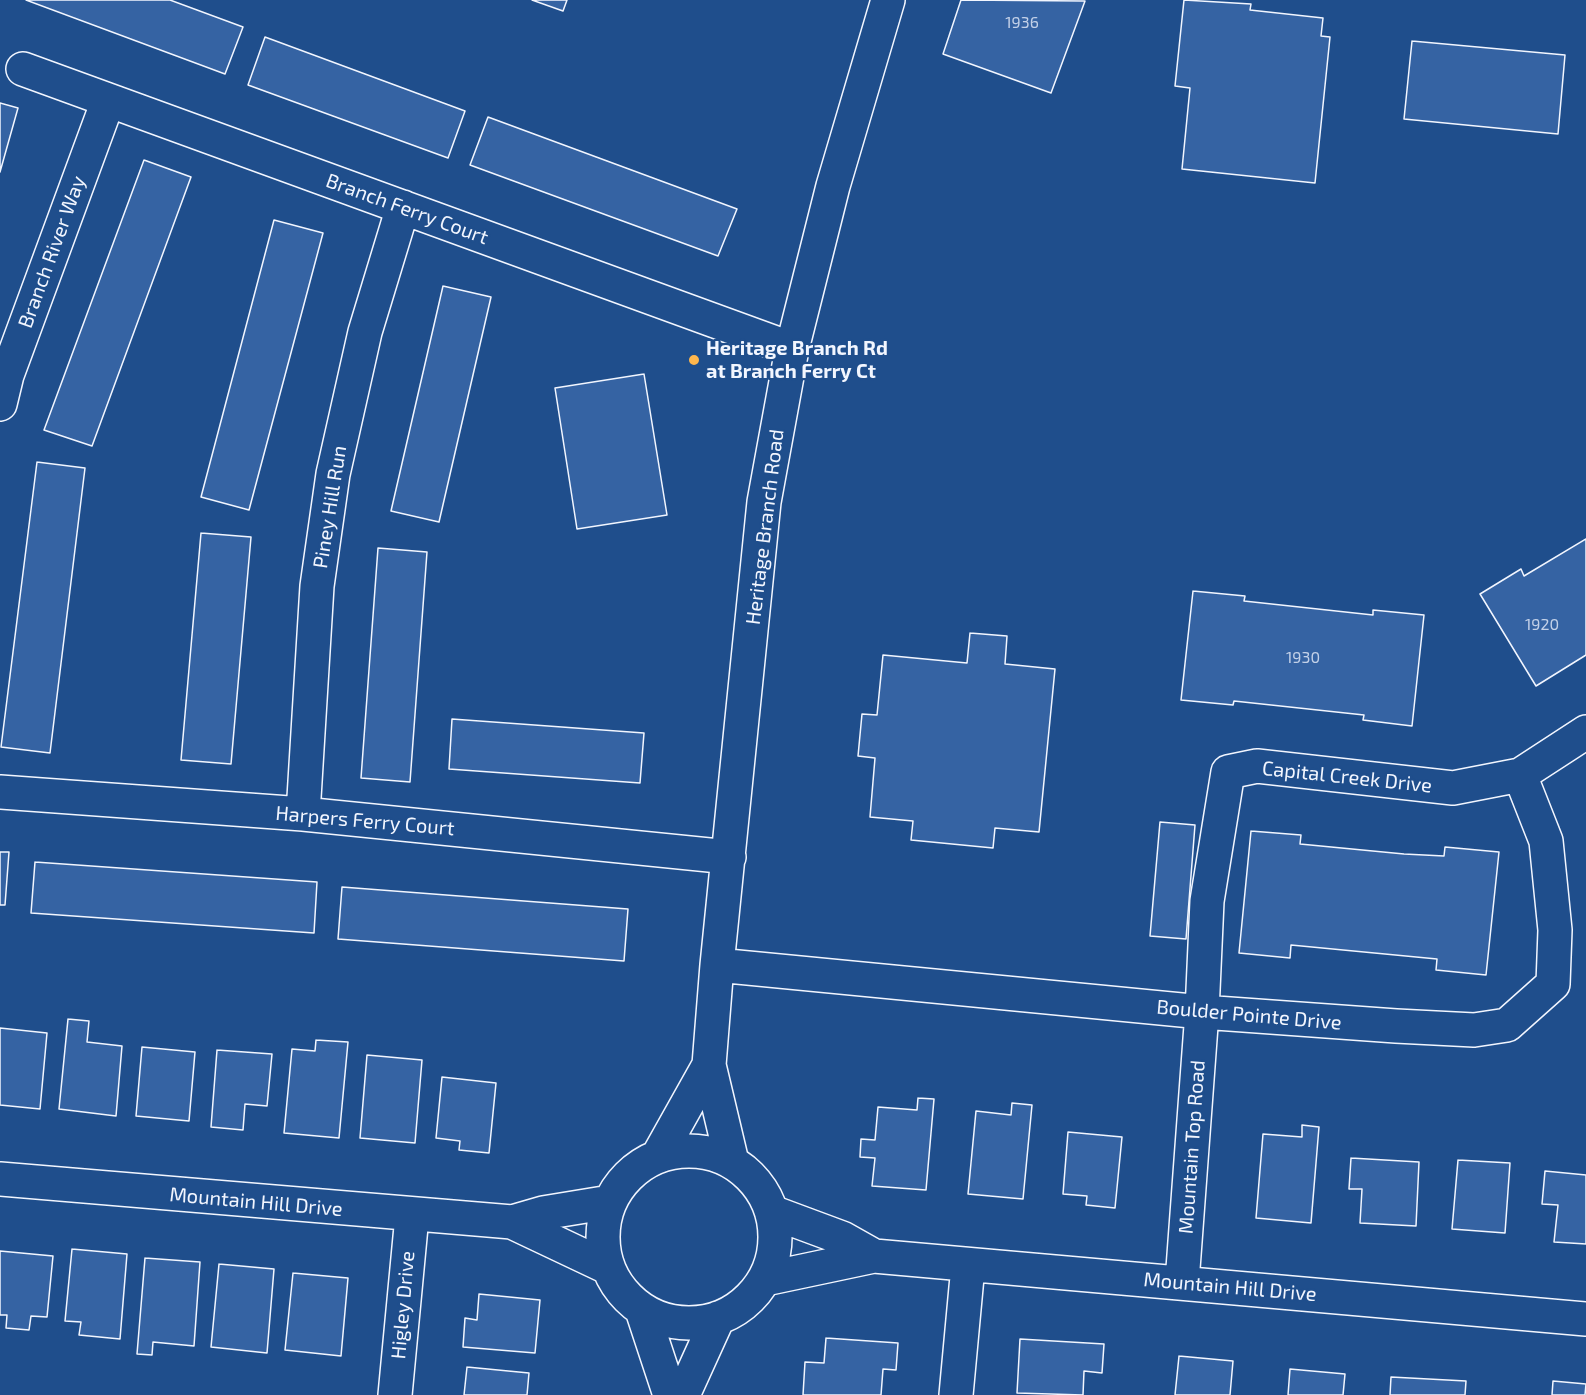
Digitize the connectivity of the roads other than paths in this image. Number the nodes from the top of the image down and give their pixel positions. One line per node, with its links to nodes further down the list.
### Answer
1 (888, 0): 5 (street, Heritage Branch Road)
2 (23, 69): 3 (street, Branch Ferry Court)
3 (108, 101): 4 (street, Branch Ferry Court); 6 (street, Branch River Way)
4 (403, 207): 5 (street, Branch Ferry Court); 10 (street, Piney Hill Run)
5 (792, 349): 11 (street, Heritage Branch Road)
6 (0, 404)
7 (1586, 732): 8 (street, Capital Creek Drive)
8 (1520, 775): 13 (street, Capital Creek Drive); 13 (street, Boulder Pointe Drive)
9 (0, 792): 10 (street, Harpers Ferry Court)
10 (303, 814): 11 (street, Harpers Ferry Court)
11 (729, 857): 12 (street, Heritage Branch Road)
12 (717, 965): 13 (street, Boulder Pointe Drive); 14 (street, Heritage Branch Road)
13 (1202, 1012): 26 (street, Mountain Top Road)
14 (709, 1065): 15 (street, Heritage Branch Road); 16 (street, Heritage Branch Road)
15 (657, 1156): 16 (street); 18 (street)
16 (732, 1162): 19 (street)
17 (0, 1179): 20 (street, Mountain Hill Drive)
18 (610, 1202): 21 (street, Mountain Hill Drive); 24 (street)
19 (772, 1212): 22 (street, Mountain Hill Drive); 25 (street)
20 (412, 1216): 21 (street, Mountain Hill Drive); 30 (street, Higley Drive)
21 (512, 1222): 24 (street, Mountain Hill Drive)
22 (874, 1256): 23 (street, Mountain Hill Drive); 25 (street, Mountain Hill Drive)
23 (968, 1266): 26 (street, Mountain Hill Drive); 33 (street)
24 (607, 1267): 27 (street)
25 (765, 1279): 28 (street)
26 (1182, 1282): 29 (street, Mountain Hill Drive)
27 (642, 1310): 28 (street); 31 (street)
28 (718, 1318): 32 (street)
29 (1586, 1319)
30 (395, 1395)
31 (670, 1395)
32 (683, 1395)
33 (956, 1395)

